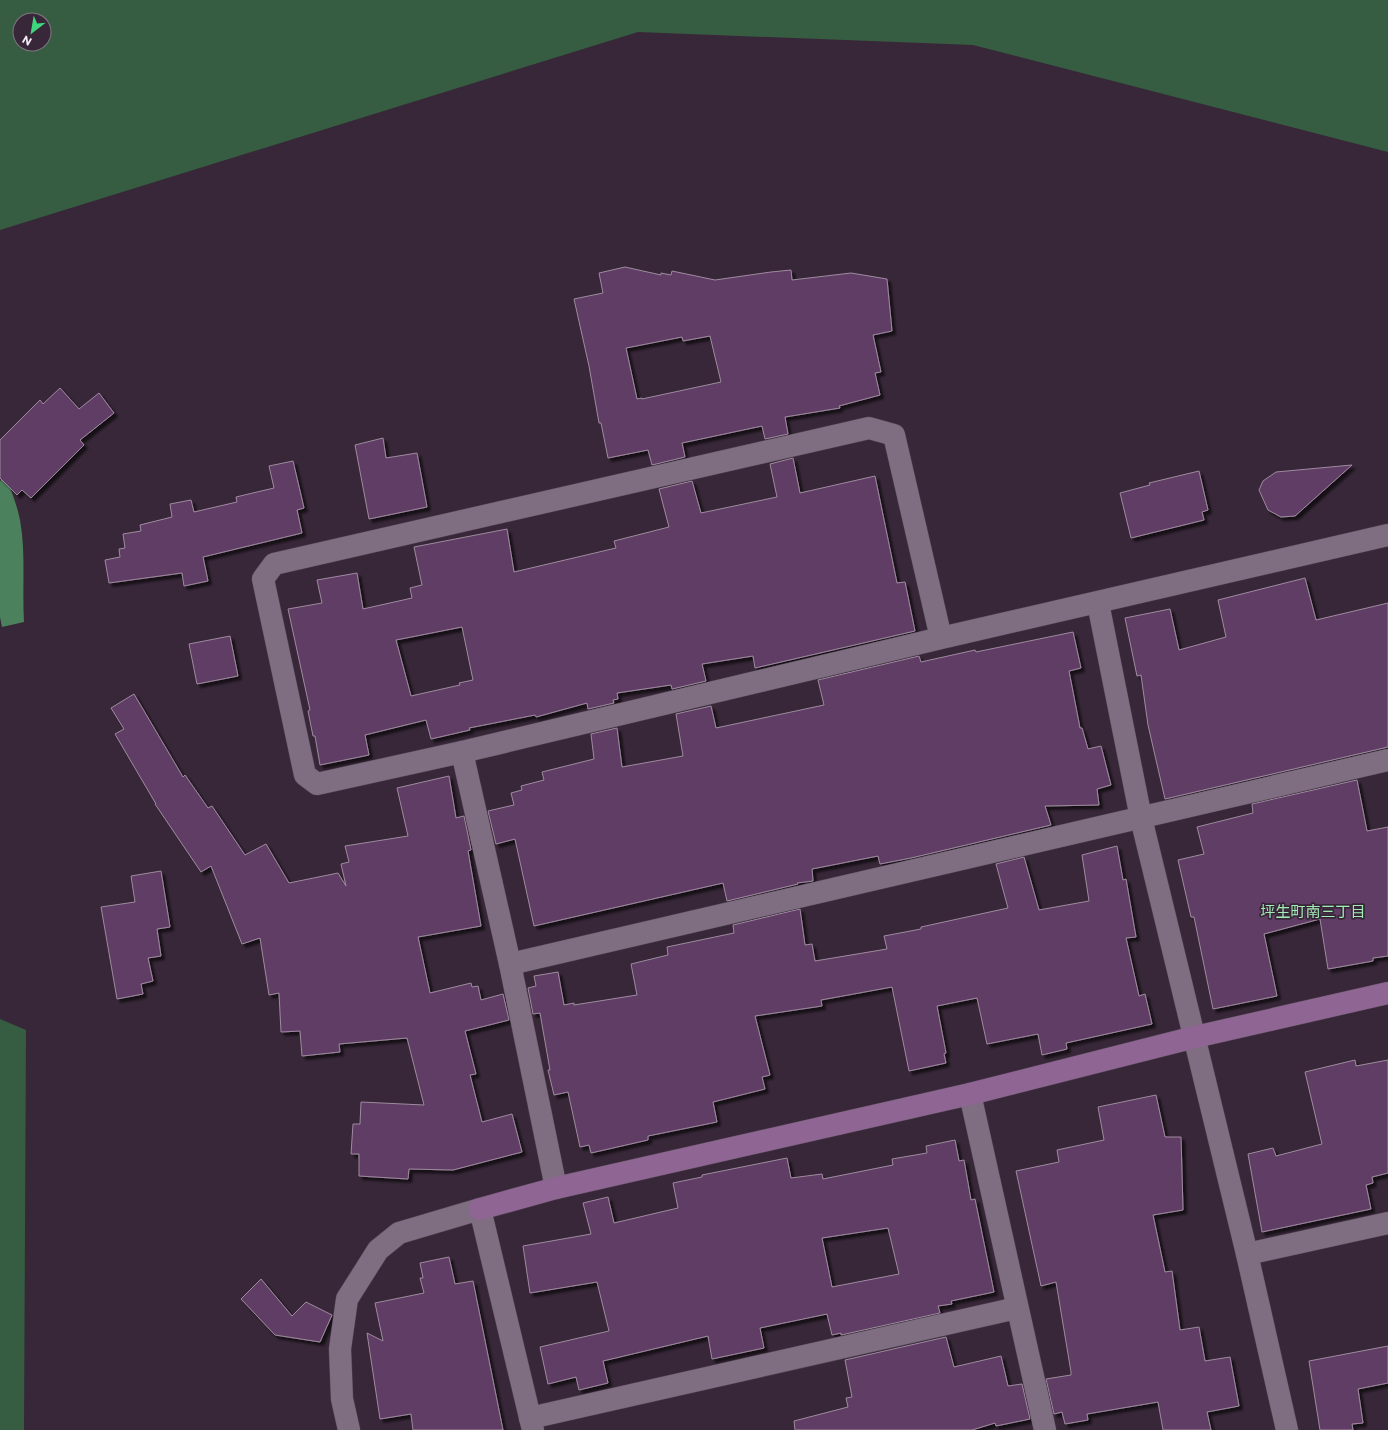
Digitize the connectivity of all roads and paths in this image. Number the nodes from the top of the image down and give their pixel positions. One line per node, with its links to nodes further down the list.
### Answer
1 (1388, 535): 2 (street)
2 (1098, 603): 3 (street); 6 (street)
3 (941, 638): 4 (street); 4 (street)
4 (462, 752): 7 (street)
5 (1388, 760): 6 (street)
6 (1141, 818): 7 (street); 9 (street)
7 (510, 964): 11 (street)
8 (1388, 993): 9 (street)
9 (1195, 1037): 10 (street); 14 (street)
10 (970, 1094): 11 (street); 15 (street)
11 (556, 1188): 12 (street)
12 (480, 1209): 16 (street); 17 (street)
13 (1388, 1223): 14 (street)
14 (1247, 1254): 19 (street)
15 (1017, 1308): 16 (street); 18 (street)
16 (532, 1424)
17 (349, 1430)
18 (1045, 1430)
19 (1287, 1430)

